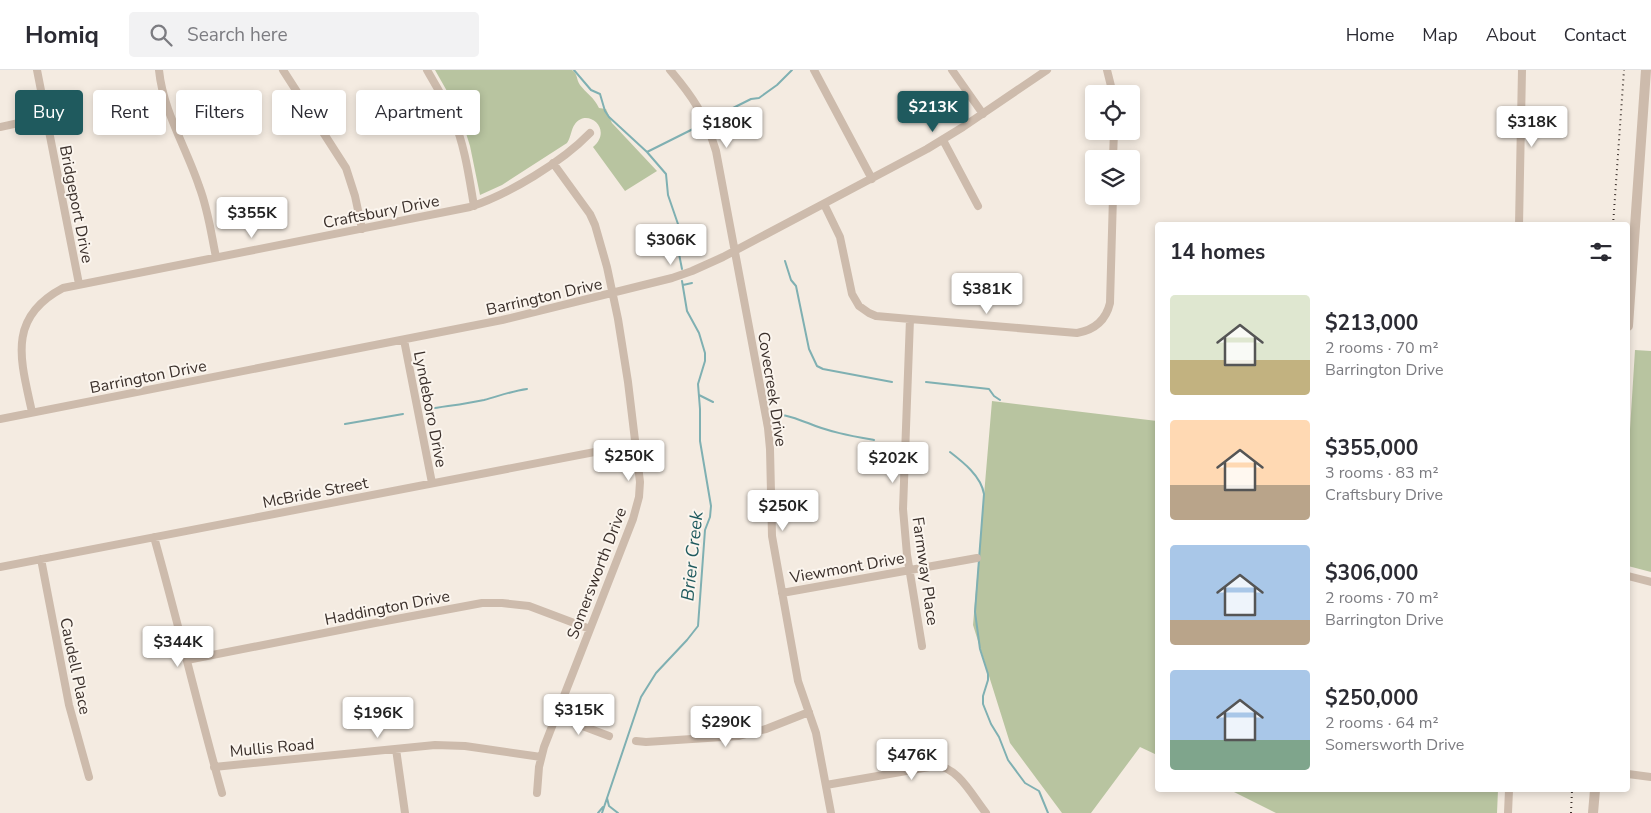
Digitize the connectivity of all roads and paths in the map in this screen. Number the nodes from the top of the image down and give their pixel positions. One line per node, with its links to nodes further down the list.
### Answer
1 (37, 70): 13 (street, Bridgeport Drive)
2 (159, 70): 29 (street)
3 (283, 70): 27 (street)
4 (426, 70): 24 (street)
5 (670, 70): 28 (street, Covecreek Drive)
6 (814, 70): 21 (street)
7 (952, 70): 14 (street)
8 (1047, 70): 14 (street, Barrington Drive)
9 (1107, 70): 12 (street)
10 (1522, 70): 26 (street)
11 (1646, 70): 32 (street)
12 (1111, 85)
13 (41, 90)
14 (983, 114): 19 (street, Barrington Drive)
15 (15, 123): 16 (street)
16 (0, 127)
17 (590, 133): 20 (street, Craftsbury Drive)
18 (50, 135): 30 (street, Bridgeport Drive)
19 (943, 140): 21 (street, Barrington Drive); 25 (street)
20 (553, 163): 24 (street, Craftsbury Drive); 31 (street, Somersworth Drive)
21 (872, 179): 22 (street, Barrington Drive)
22 (824, 204): 28 (street, Barrington Drive); 33 (street)
23 (1113, 205): 33 (street)
24 (474, 206): 27 (street, Craftsbury Drive)
25 (978, 206)
26 (1519, 222)
27 (362, 229): 29 (street, Craftsbury Drive)
28 (735, 251): 31 (street, Barrington Drive); 46 (street, Covecreek Drive)
29 (216, 257): 30 (street, Craftsbury Drive)
30 (78, 284): 35 (street, Craftsbury Drive)
31 (612, 294): 34 (street, Barrington Drive); 37 (street, Somersworth Drive)
32 (1630, 298)
33 (910, 319): 43 (street, Farmway Place)
34 (404, 340): 35 (street, Barrington Drive); 38 (street, Lyndeboro Drive)
35 (32, 412): 36 (street, Barrington Drive)
36 (0, 419)
37 (636, 444): 38 (street, McBride Street); 47 (street, Somersworth Drive)
38 (432, 483): 39 (street, McBride Street)
39 (154, 537): 41 (street, McBride Street); 49 (street)
40 (977, 558): 43 (street, Viewmont Drive)
41 (41, 559): 42 (street, McBride Street); 58 (street, Caudell Place)
42 (0, 567)
43 (910, 569): 46 (street, Viewmont Drive); 48 (street, Farmway Place)
44 (1630, 577): 45 (street)
45 (1651, 582)
46 (782, 593): 50 (street, Covecreek Drive)
47 (590, 629): 49 (street, Haddington Drive); 51 (street, Somersworth Drive)
48 (922, 646)
49 (187, 660): 56 (street)
50 (810, 712): 53 (street); 60 (street, Covecreek Drive)
51 (556, 716): 52 (street); 55 (street, Somersworth Drive)
52 (609, 736)
53 (636, 741)
54 (396, 749): 55 (street, Mullis Road); 56 (street, Mullis Road); 65 (street)
55 (541, 757): 64 (street, Somersworth Drive)
56 (214, 767): 63 (street)
57 (1630, 774): 59 (street)
58 (89, 777)
59 (1651, 777)
60 (826, 785): 66 (street, Covecreek Drive); 67 (street)
61 (1509, 792): 68 (street)
62 (1595, 792): 69 (street)
63 (222, 793)
64 (537, 793)
65 (405, 813)
66 (831, 813)
67 (986, 813)
68 (1508, 813)
69 (1593, 813)

